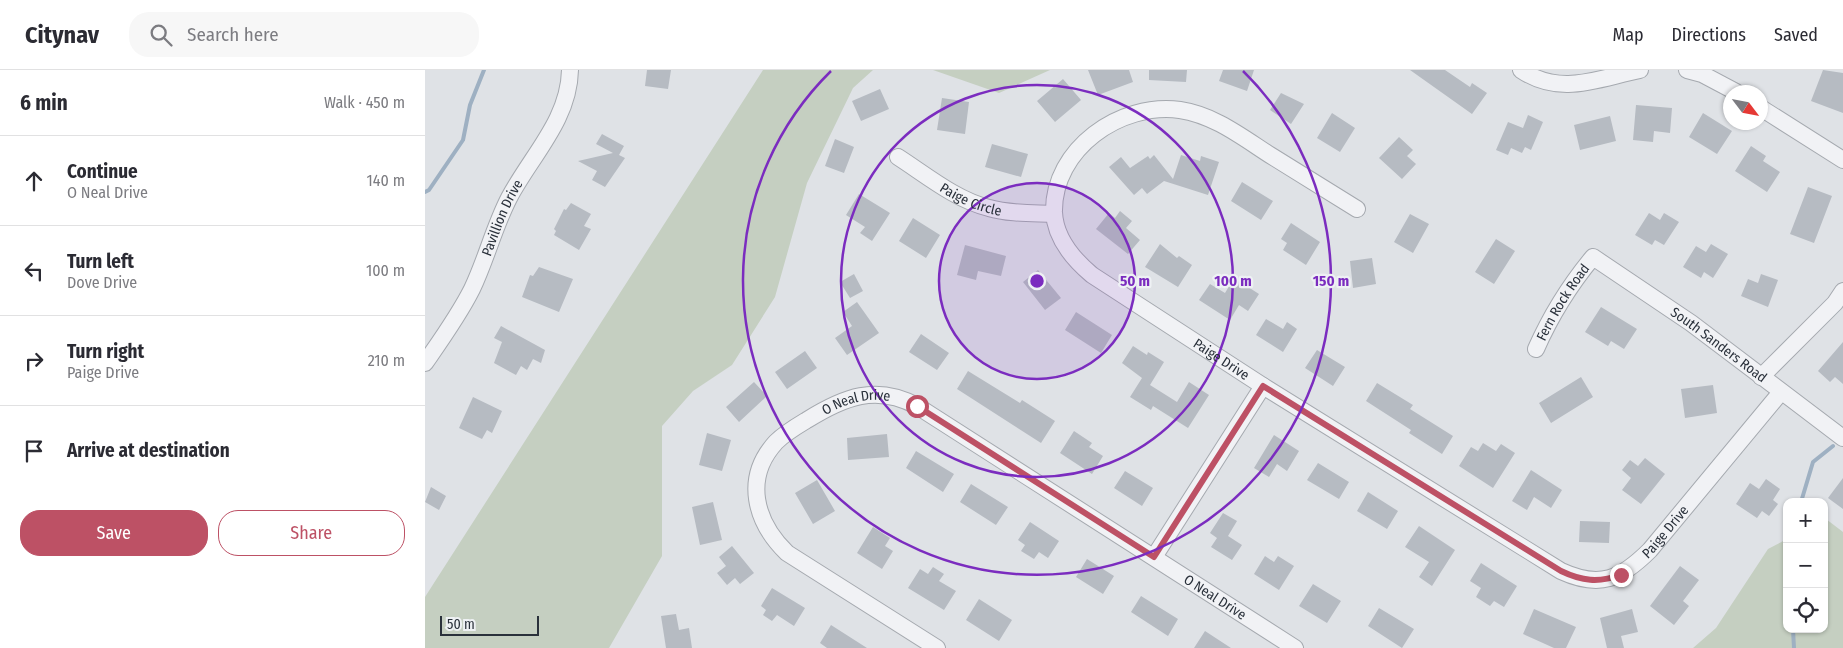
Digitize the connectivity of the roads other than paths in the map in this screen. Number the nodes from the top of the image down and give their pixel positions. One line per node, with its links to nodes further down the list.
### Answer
1 (570, 70): 14 (street, Pavillion Drive)
2 (1521, 70): 3 (street)
3 (1640, 70)
4 (1687, 70): 5 (street)
5 (1723, 85)
6 (1768, 112): 8 (street)
7 (898, 157): 10 (street, Paige Circle)
8 (1843, 160)
9 (1357, 210): 10 (street, Paige Drive)
10 (1054, 214): 16 (street, Paige Drive)
11 (1593, 257): 13 (street, Fern Rock Road); 15 (street, South Sanders Road)
12 (1843, 291): 15 (street)
13 (1536, 349)
14 (425, 363)
15 (1761, 377): 17 (street, South Sanders Road)
16 (1263, 386): 17 (street, Paige Drive); 19 (street)
17 (1781, 392): 18 (street, South Sanders Road)
18 (1843, 438)
19 (1154, 557): 20 (street, O Neal Drive); 21 (street, O Neal Drive)
20 (937, 648)
21 (1295, 648)

